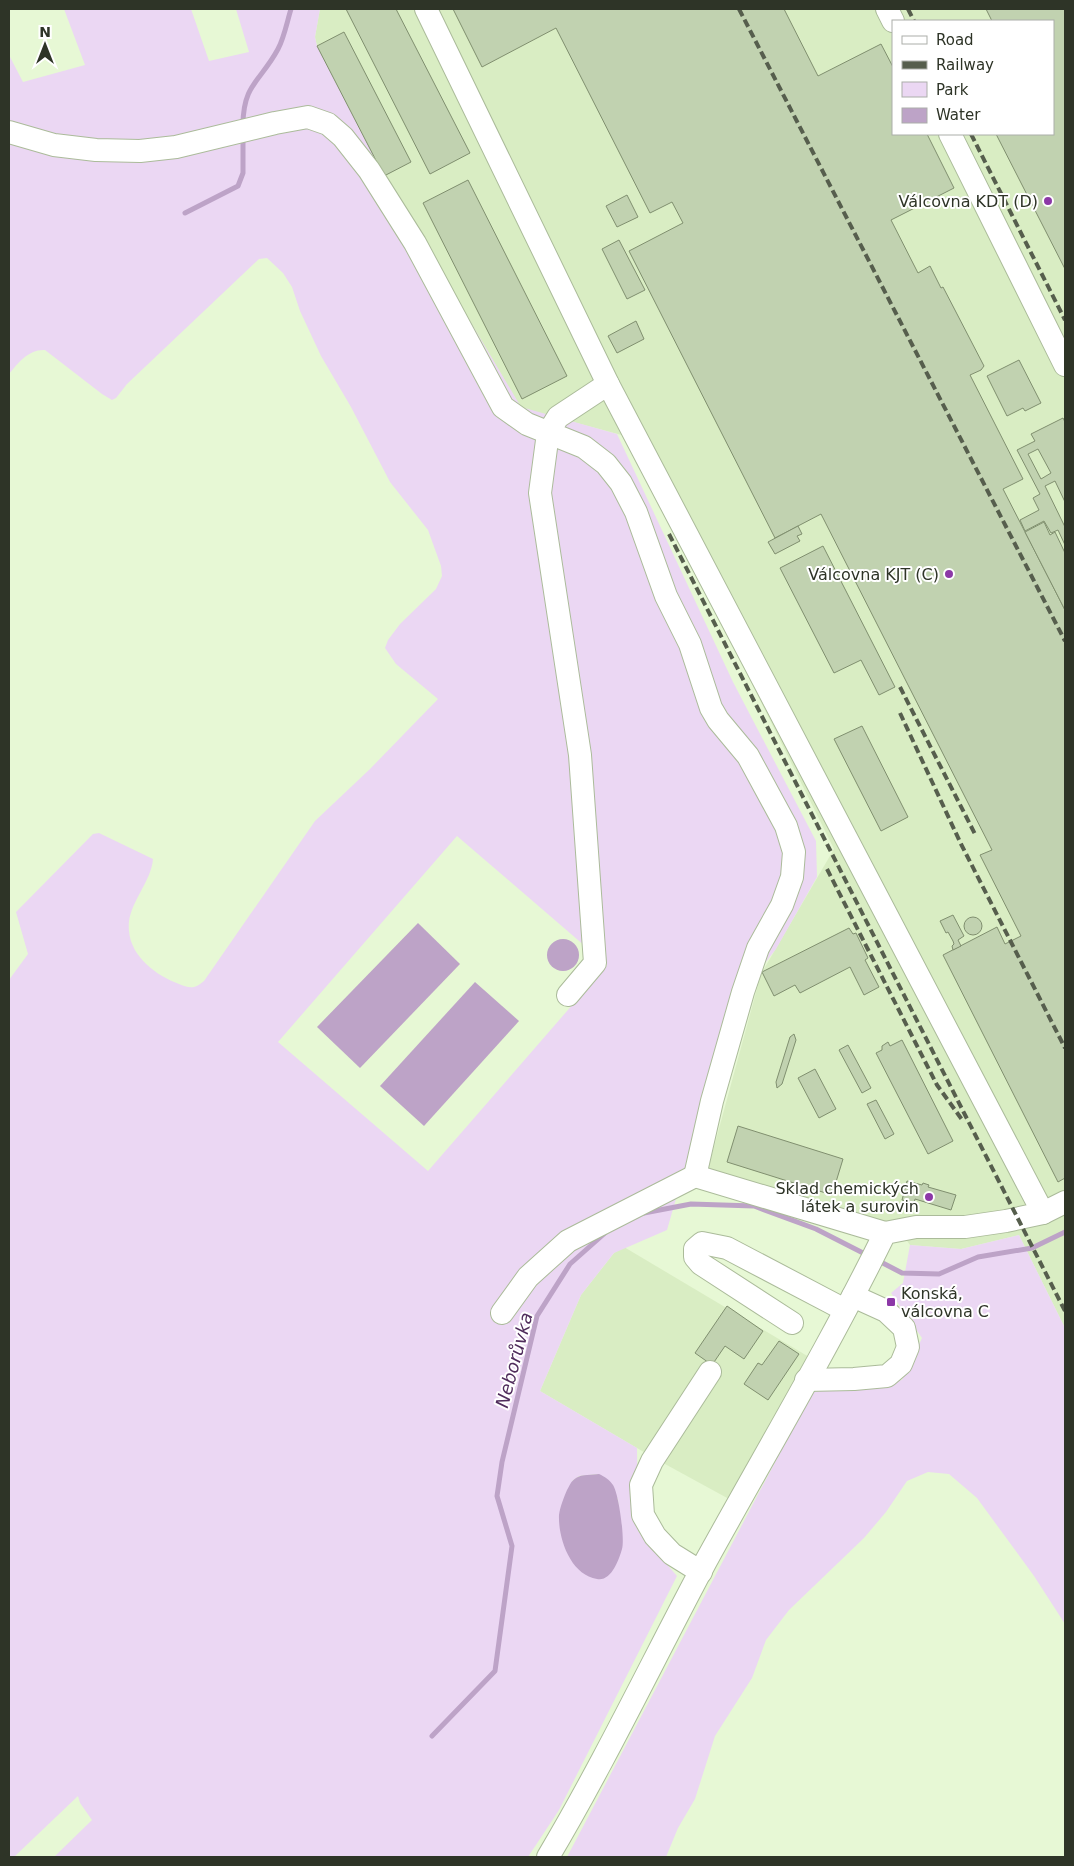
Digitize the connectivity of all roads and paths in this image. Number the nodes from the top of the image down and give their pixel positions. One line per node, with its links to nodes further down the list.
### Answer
1 (426, 9): 5 (street)
2 (9, 132): 6 (street)
3 (950, 135): 4 (street)
4 (1065, 365)
5 (608, 384): 6 (street); 10 (street)
6 (548, 433): 7 (street); 8 (street)
7 (568, 995)
8 (695, 1176): 11 (street); 13 (street)
9 (1065, 1202): 10 (street)
10 (1043, 1213): 11 (street)
11 (883, 1237): 12 (street)
12 (849, 1303): 14 (street); 16 (street); 16 (street)
13 (502, 1313)
14 (792, 1323)
15 (710, 1372): 17 (street)
16 (806, 1380): 17 (street)
17 (701, 1572): 18 (street)
18 (548, 1857)

